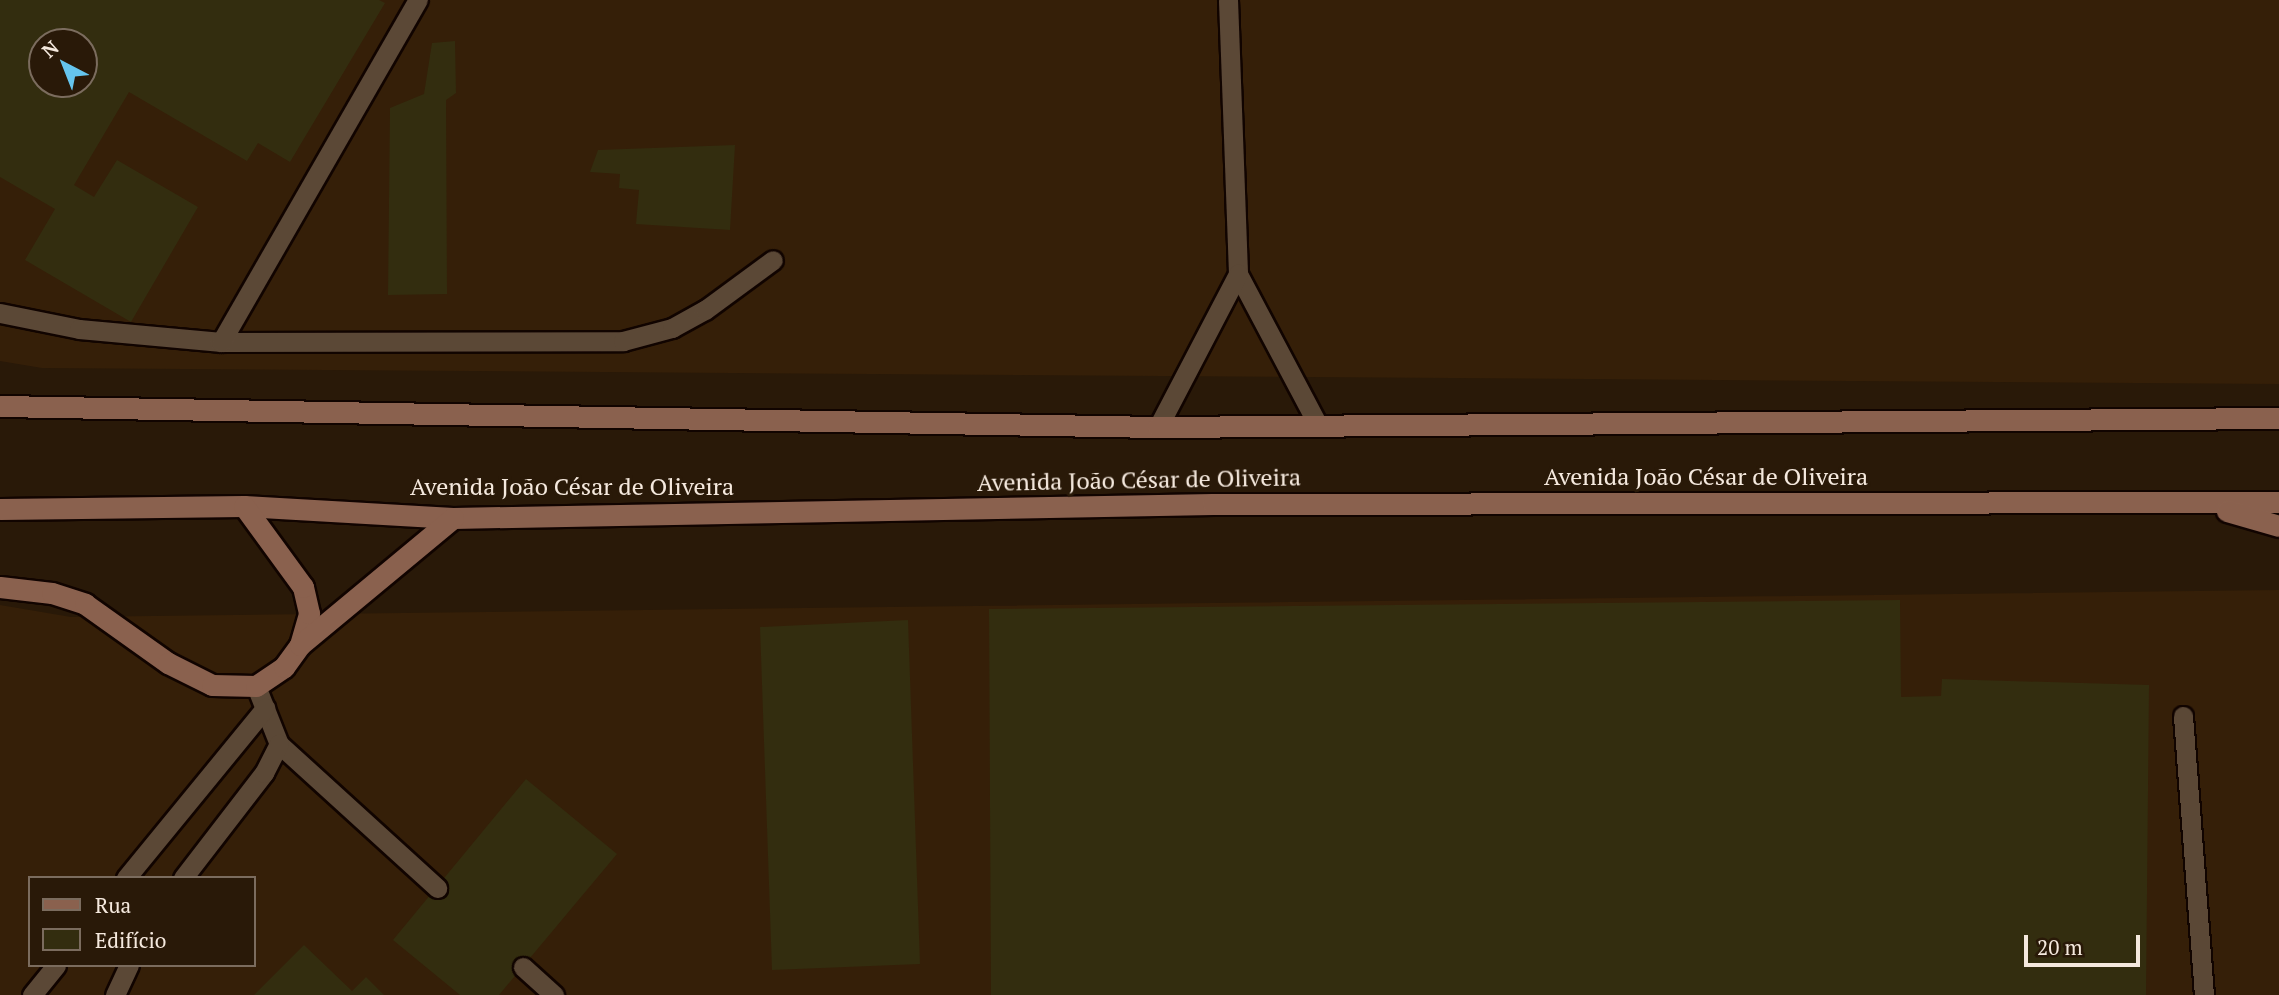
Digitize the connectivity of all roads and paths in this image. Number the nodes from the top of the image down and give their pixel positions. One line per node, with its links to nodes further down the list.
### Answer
1 (418, 0): 6 (lane)
2 (1228, 0): 4 (lane)
3 (773, 261): 6 (lane)
4 (1238, 274): 9 (lane); 10 (lane)
5 (0, 313): 6 (lane)
6 (221, 342)
7 (0, 406): 10 (main road)
8 (2279, 418): 9 (main road)
9 (1318, 425): 10 (main road)
10 (1158, 427)
11 (2188, 502): 12 (main road, Avenida João César de Oliveira); 15 (main road, Avenida João César de Oliveira); 16 (main road)
12 (2279, 502)
13 (244, 506): 14 (main road, Avenida João César de Oliveira); 15 (main road, Avenida João César de Oliveira); 18 (main road)
14 (0, 509)
15 (453, 518): 18 (main road)
16 (2279, 526)
17 (0, 587): 19 (main road)
18 (300, 646): 19 (main road)
19 (256, 686): 20 (lane)
20 (265, 708): 22 (lane); 23 (lane)
21 (2183, 716): 32 (lane)
22 (279, 744): 24 (lane); 25 (lane)
23 (128, 876)
24 (185, 876)
25 (436, 888)
26 (54, 967): 29 (lane)
27 (128, 967): 30 (lane)
28 (523, 967): 31 (lane)
29 (32, 995)
30 (115, 995)
31 (554, 995)
32 (2204, 995)

